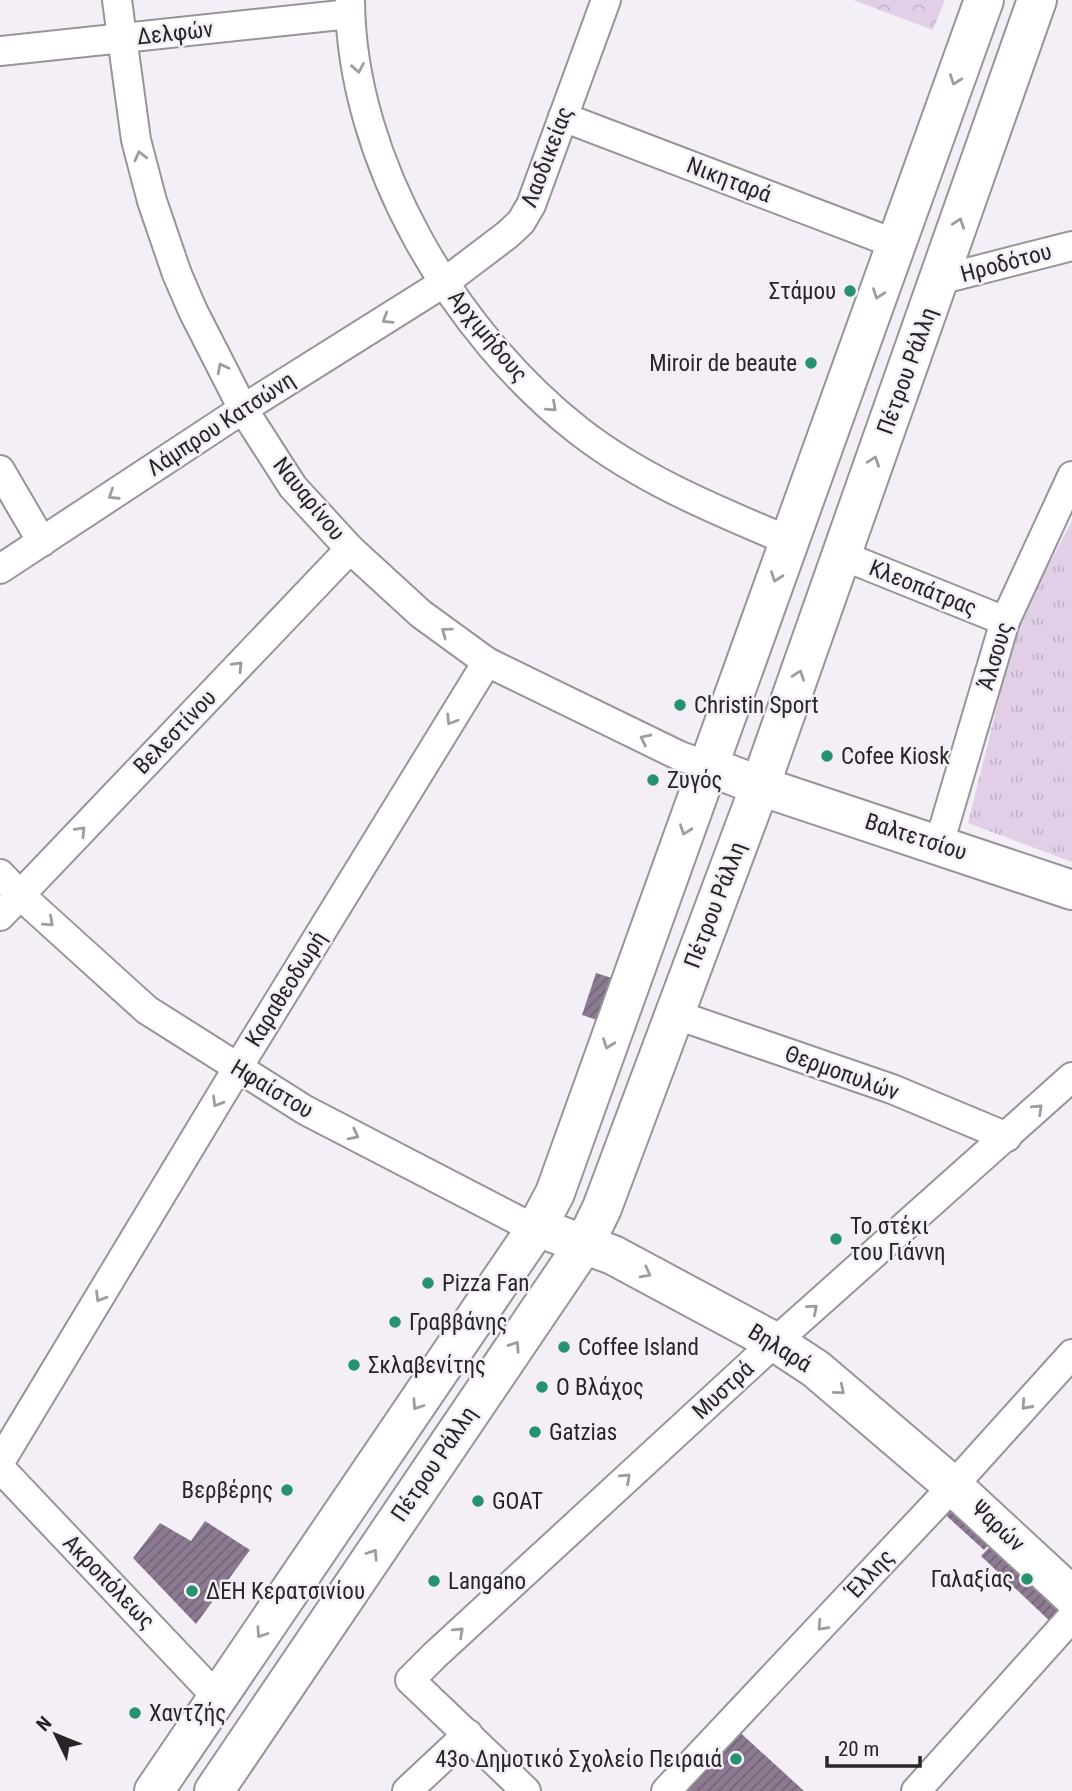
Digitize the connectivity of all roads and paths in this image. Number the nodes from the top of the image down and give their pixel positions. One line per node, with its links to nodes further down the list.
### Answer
1 (117, 0): 6 (street, Ναυαρίνου)
2 (606, 0): 8 (street, Λαοδικείας)
3 (984, 0): 9 (main road, Πέτρου Ράλλη, one-way to 9)
4 (1037, 0): 11 (main road, Πέτρου Ράλλη, one-way to 4)
5 (350, 7): 6 (street, Δελφών); 12 (street, Αρχιμήδους, one-way to 12)
6 (122, 39): 7 (street, Δελφών); 13 (street, Ναυαρίνου, one-way to 6)
7 (0, 51)
8 (563, 117): 9 (street, Νικηταρά); 12 (street, Λαοδικείας)
9 (896, 244): 16 (main road, Πέτρου Ράλλη, one-way to 16)
10 (1072, 246): 11 (street, Ηροδότου)
11 (940, 280): 19 (main road, Πέτρου Ράλλη, one-way to 11)
12 (444, 282): 13 (street, Λάμπρου Κατσώνη, one-way to 13); 16 (street, Αρχιμήδους, one-way to 16)
13 (243, 409): 17 (street, Λάμπρου Κατσώνη, one-way to 17); 18 (street, Ναυαρίνου)
14 (0, 470): 17 (street)
15 (1072, 476): 21 (street, Άλσους)
16 (789, 541): 23 (main road, Πέτρου Ράλλη, one-way to 23)
17 (43, 542): 20 (street, Λάμπρου Κατσώνη)
18 (350, 549): 22 (street, Ναυαρίνου, one-way to 18); 28 (street, Βελεστίνου, one-way to 18)
19 (841, 555): 21 (street, Κλεοπάτρας); 24 (main road, Πέτρου Ράλλη, one-way to 19)
20 (0, 569)
21 (1005, 621): 25 (street, Άλσους)
22 (487, 662): 23 (street, Ναυαρίνου, one-way to 22); 31 (street, Καραθεοδωρή, one-way to 31)
23 (708, 766): 24 (main road, Ναυαρίνου); 34 (main road, Πέτρου Ράλλη, one-way to 34)
24 (760, 786): 25 (main road, Βαλτετσίου); 30 (main road, Πέτρου Ράλλη)
25 (939, 844): 27 (main road, Βαλτετσίου)
26 (0, 874): 28 (street, Ηφαίστου)
27 (1072, 890)
28 (20, 895): 29 (street, Βελεστίνου); 31 (street, Ηφαίστου, one-way to 31)
29 (0, 916)
30 (674, 1014): 33 (street, Θερμοπυλών); 35 (main road, Πέτρου Ράλλη)
31 (237, 1069): 34 (street, Ηφαίστου, one-way to 34); 38 (street, Καραθεοδωρή, one-way to 38)
32 (1072, 1077): 33 (street, Μυστρά, one-way to 32)
33 (1007, 1137): 36 (street, Μυστρά, one-way to 33)
34 (537, 1227): 35 (main road, Ηφαίστου); 43 (main road, Πέτρου Ράλλη, one-way to 43)
35 (584, 1242): 36 (main road, Βηλαρά, one-way to 36); 46 (main road, Πέτρου Ράλλη, one-way to 35)
36 (775, 1342): 40 (main road, Βηλαρά, one-way to 40); 44 (street, Μυστρά, one-way to 36)
37 (1072, 1354): 40 (street, Έλλης, one-way to 40)
38 (0, 1462)
39 (0, 1468): 43 (street, Ακροπόλεως)
40 (953, 1486): 41 (main road, Ψαρών); 49 (street, Έλλης, one-way to 49)
41 (1072, 1596)
42 (1072, 1618): 50 (street)
43 (218, 1697): 45 (main road, Πέτρου Ράλλη)
44 (468, 1734): 47 (street); 48 (street)
45 (154, 1791)
46 (214, 1791)
47 (407, 1791)
48 (526, 1791)
49 (666, 1791)
50 (916, 1791)

